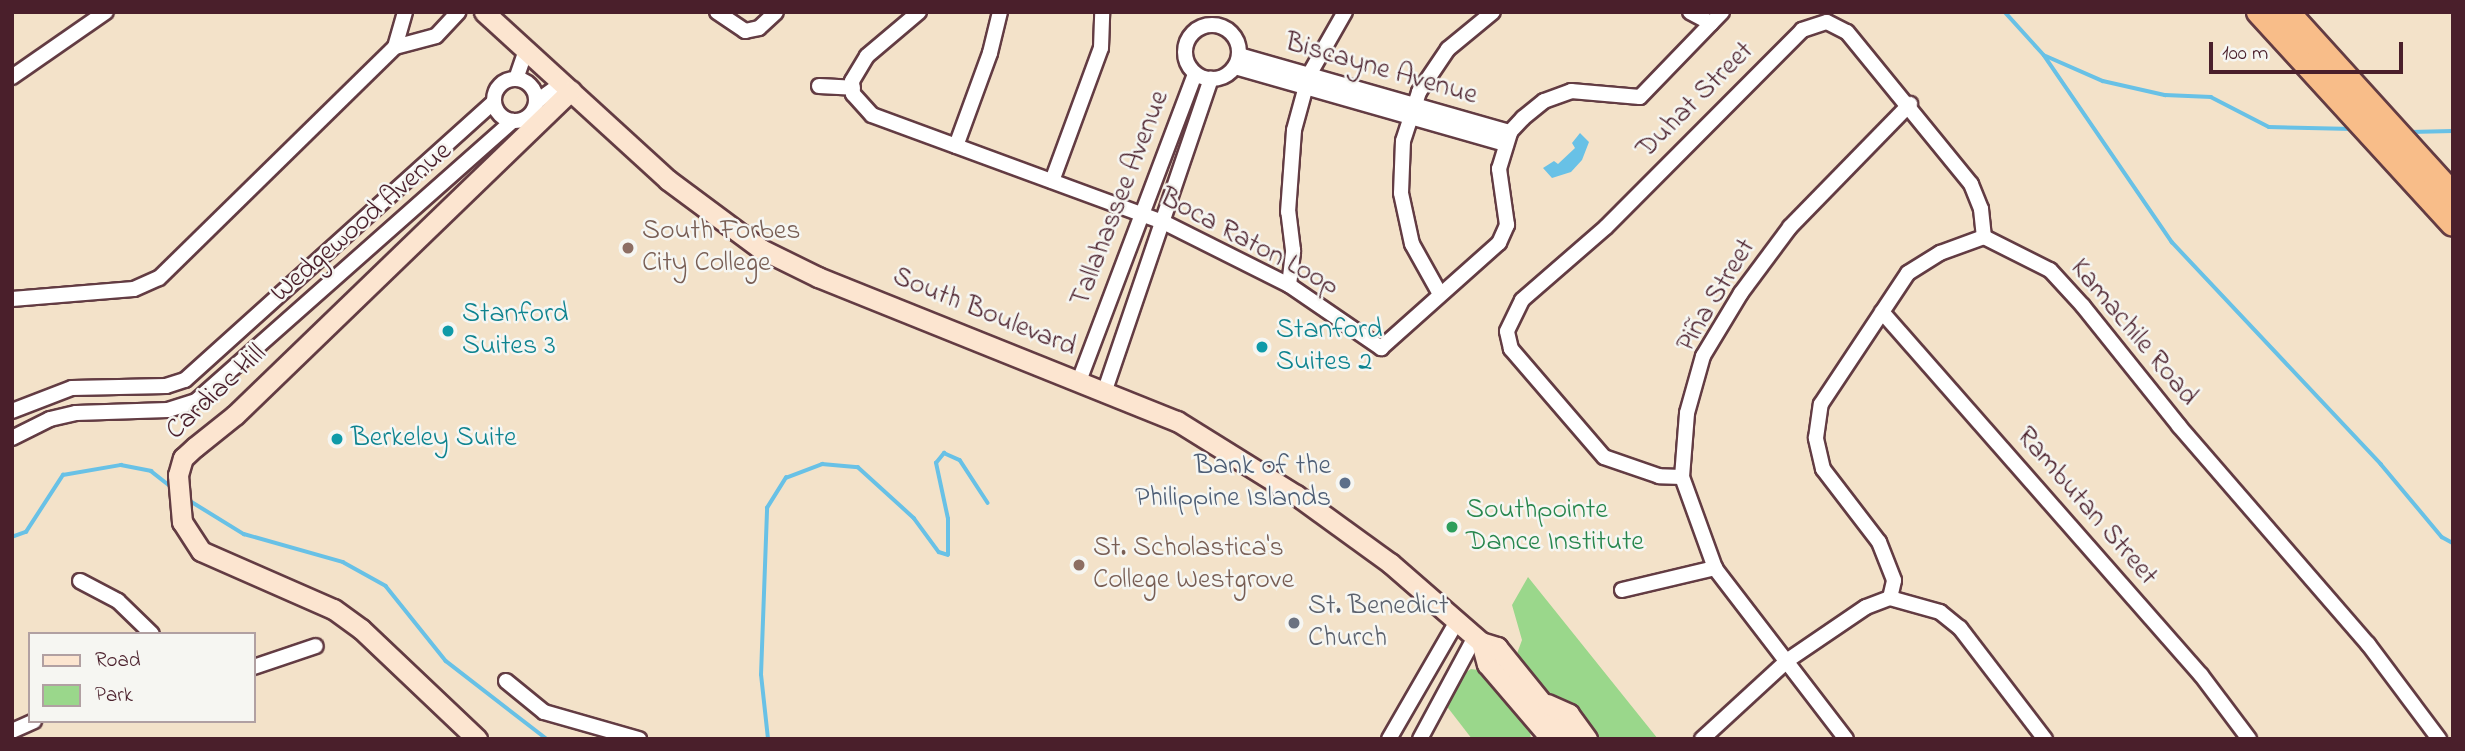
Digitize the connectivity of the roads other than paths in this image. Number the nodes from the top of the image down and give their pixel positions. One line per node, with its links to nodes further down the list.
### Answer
1 (106, 12): 24 (street)
2 (405, 12): 20 (street)
3 (458, 12): 20 (street)
4 (484, 12): 21 (street, South Boulevard)
5 (717, 12): 6 (street)
6 (776, 12)
7 (919, 12): 30 (street)
8 (999, 12): 37 (street)
9 (1101, 12): 38 (street)
10 (1330, 12): 19 (street)
11 (1345, 12): 19 (street)
12 (1493, 12): 34 (street)
13 (1690, 12): 18 (street)
14 (1722, 12): 18 (street)
15 (2259, 12): 42 (highway)
16 (2287, 12): 39 (highway)
17 (1221, 19): 22 (street); 23 (street)
18 (1711, 23): 36 (street)
19 (1335, 27): 27 (street)
20 (395, 47): 46 (street)
21 (526, 50): 25 (street, Wedgewood Avenue); 29 (street, South Boulevard)
22 (1237, 61): 26 (street); 27 (street, Biscayne Avenue)
23 (1195, 74): 26 (street); 40 (street, Tallahassee Avenue)
24 (12, 77)
25 (516, 79): 31 (street, Wedgewood Avenue); 32 (street)
26 (1211, 79): 41 (street, Tallahassee Avenue)
27 (1308, 81): 34 (street, Biscayne Avenue); 44 (street)
28 (819, 86): 30 (street)
29 (566, 87): 32 (street, Wedgewood Avenue); 48 (street, South Boulevard); 68 (street, Cardiac Hill)
30 (853, 88): 37 (street, Boca Raton Loop)
31 (494, 102): 35 (street); 50 (street, Wedgewood Avenue)
32 (536, 102): 35 (street, Wedgewood Avenue)
33 (1910, 104): 43 (street, Duhat Street); 52 (street, Piña Street); 52 (street, Duhat Street)
34 (1413, 111): 36 (street, Biscayne Avenue); 45 (street)
35 (513, 121): 51 (street, Wedgewood Avenue)
36 (1508, 138): 45 (street, Boca Raton Loop)
37 (956, 146): 38 (street, Boca Raton Loop)
38 (1052, 181): 40 (street, Boca Raton Loop)
39 (2453, 195)
40 (1142, 214): 41 (street, Boca Raton Loop); 48 (street, Tallahassee Avenue)
41 (1163, 222): 44 (street, Boca Raton Loop); 49 (street, Tallahassee Avenue)
42 (2453, 224)
43 (1984, 237): 47 (street); 76 (street, Kamachile Road)
44 (1289, 285): 45 (street, Boca Raton Loop)
45 (1440, 294)
46 (12, 299)
47 (1882, 312): 56 (street); 75 (street, Rambutan Street)
48 (1079, 381): 49 (street, South Boulevard)
49 (1105, 390): 57 (street, South Boulevard)
50 (12, 411)
51 (12, 439)
52 (1682, 477): 53 (street, Piña Street)
53 (1715, 568): 55 (street); 61 (street, Piña Street)
54 (80, 581): 58 (street)
55 (1622, 590)
56 (1890, 597): 61 (street); 74 (street)
57 (1457, 621): 59 (street, South Boulevard); 70 (street)
58 (150, 632)
59 (1478, 639): 65 (street, South Boulevard); 67 (street, South Boulevard); 71 (street)
60 (316, 646): 62 (street)
61 (1788, 660): 72 (street); 73 (street, Piña Street)
62 (256, 666)
63 (506, 681): 69 (street)
64 (30, 723): 66 (street)
65 (1535, 729): 67 (street, South Boulevard)
66 (12, 731)
67 (1569, 738)
68 (477, 739)
69 (639, 739)
70 (1389, 739)
71 (1420, 739)
72 (1702, 739)
73 (1846, 739)
74 (2045, 739)
75 (2249, 739)
76 (2439, 739)

